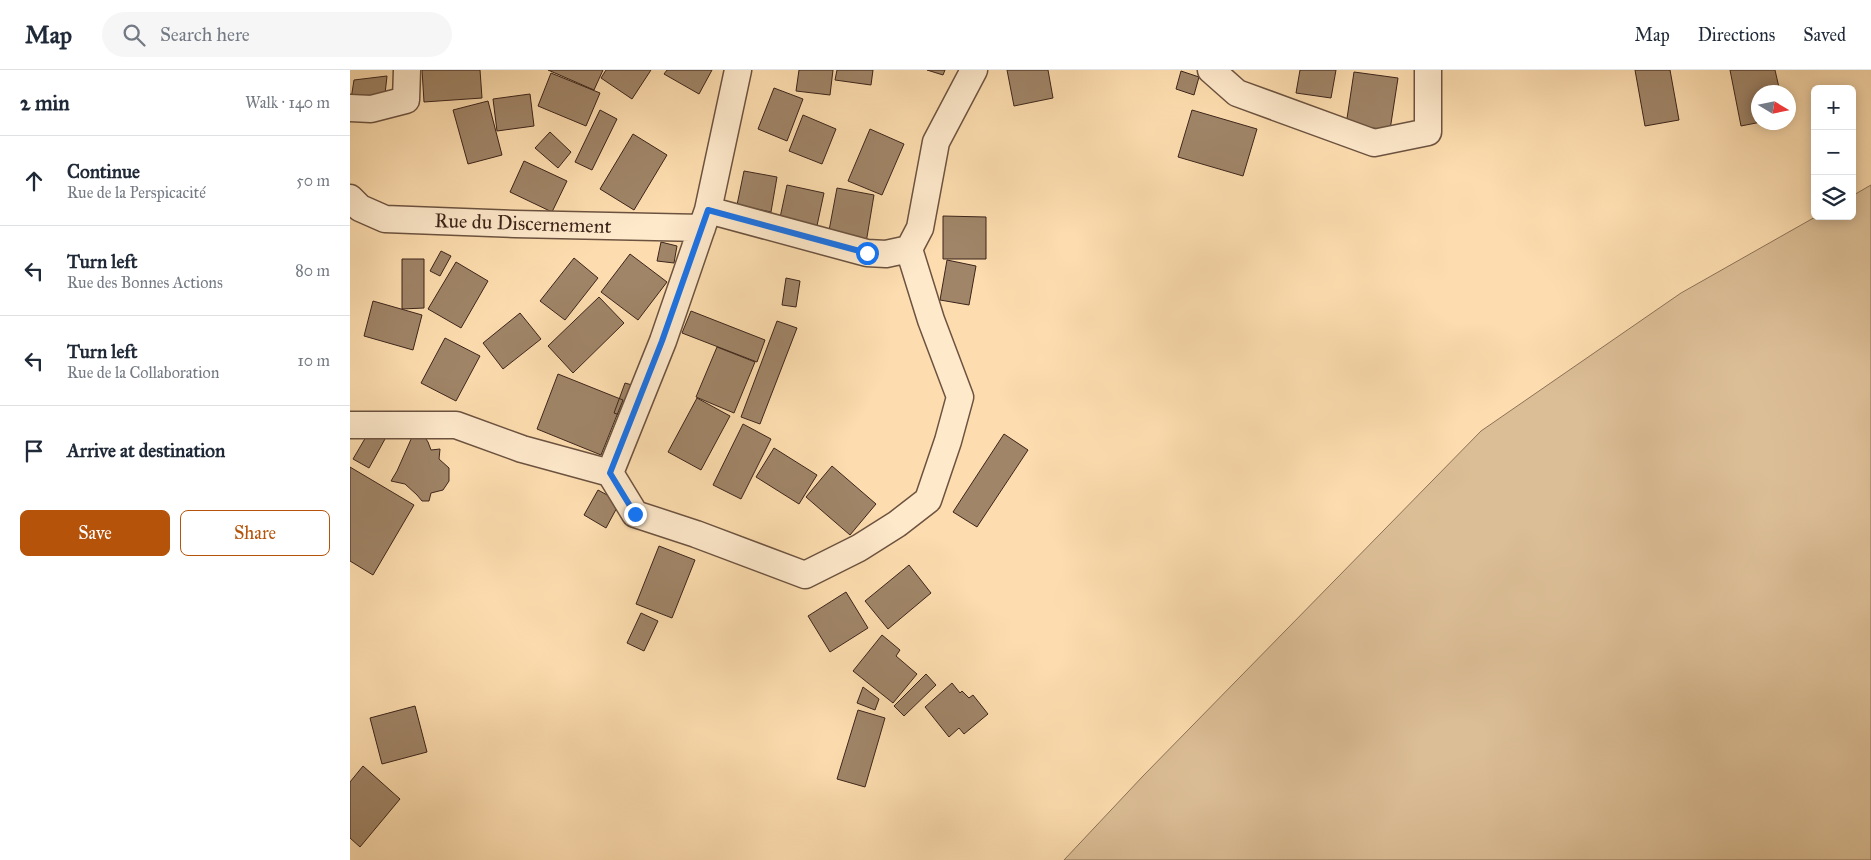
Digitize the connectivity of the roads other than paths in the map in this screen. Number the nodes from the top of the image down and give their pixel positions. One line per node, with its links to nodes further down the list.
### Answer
1 (407, 70): 6 (street)
2 (738, 70): 8 (street)
3 (974, 70): 9 (street)
4 (1211, 70): 5 (street)
5 (1428, 70)
6 (350, 108)
7 (350, 198): 8 (street, Rue du Discernement)
8 (705, 219): 9 (street, Rue du Discernement); 11 (street)
9 (909, 249): 11 (street)
10 (350, 425): 11 (street)
11 (610, 473)

